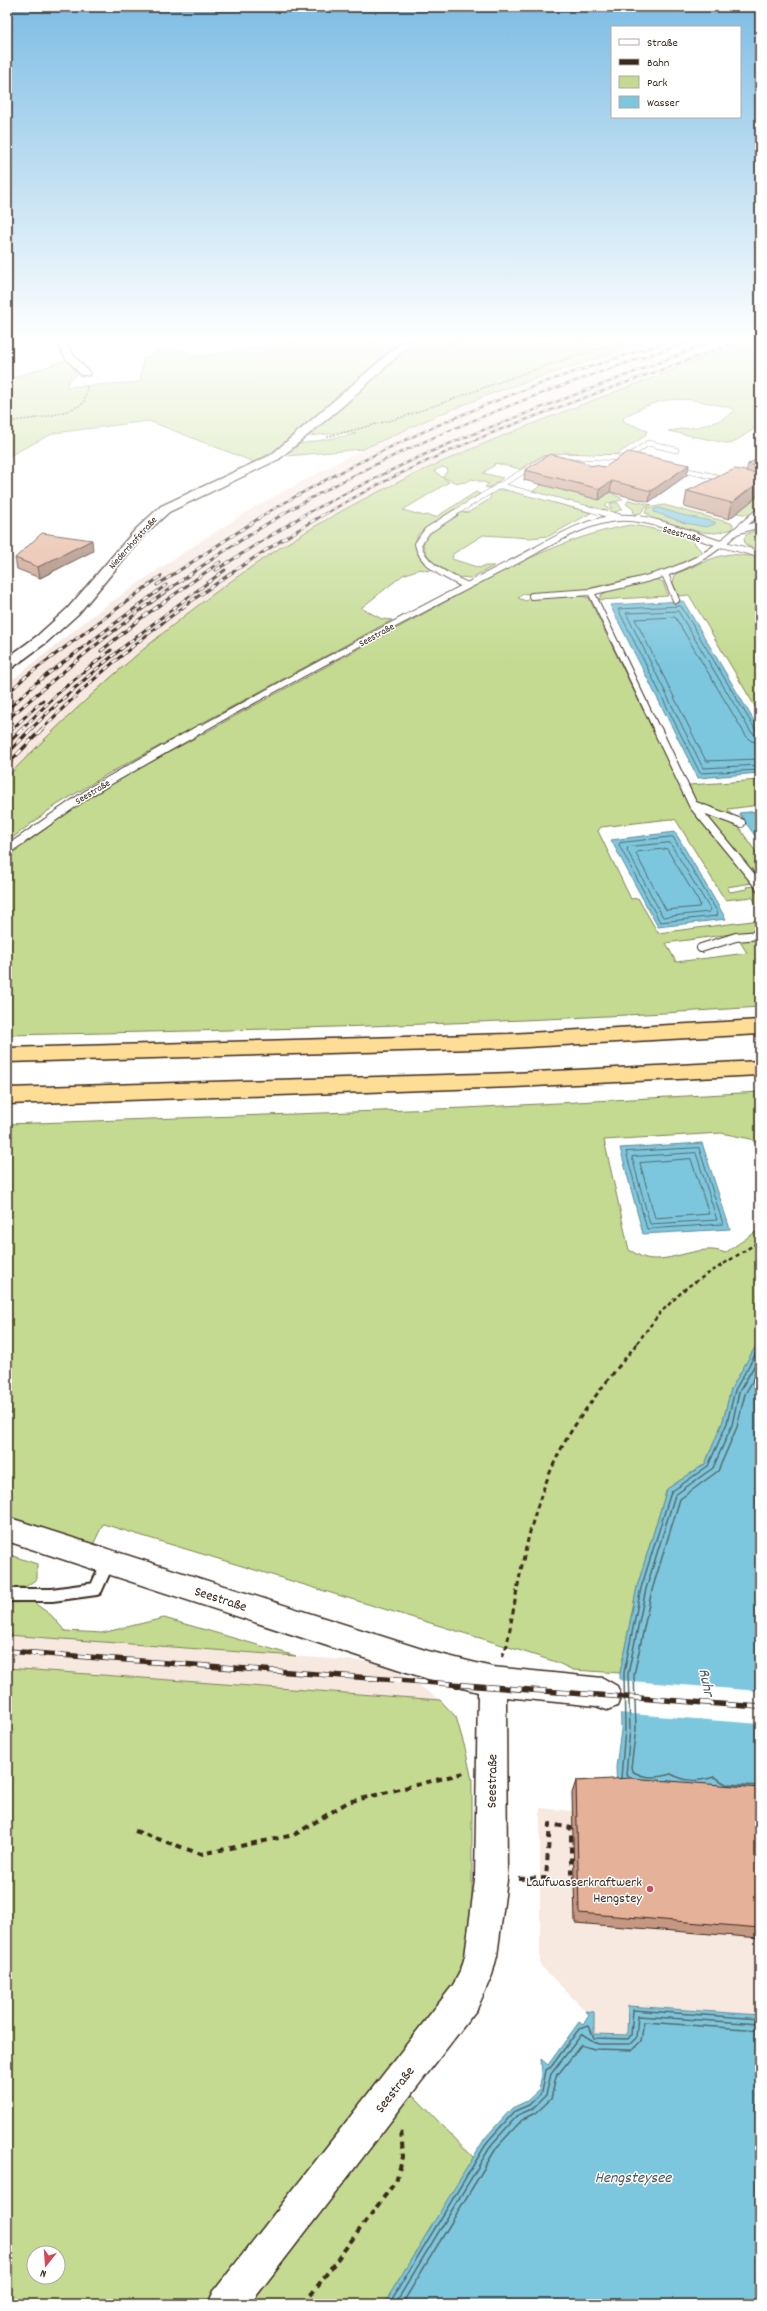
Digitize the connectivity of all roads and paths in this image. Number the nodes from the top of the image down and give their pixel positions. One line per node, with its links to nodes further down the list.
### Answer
1 (283, 450): 21 (street, Niedernhofstraße)
2 (638, 450): 4 (lane)
3 (611, 457): 4 (lane); 6 (lane); 9 (lane)
4 (626, 458): 5 (lane)
5 (634, 459)
6 (606, 463)
7 (664, 466): 8 (lane)
8 (736, 481)
9 (498, 485): 11 (lane); 17 (lane)
10 (760, 511): 13 (lane)
11 (620, 517): 14 (lane, Seestraße); 17 (lane, Seestraße)
12 (760, 524): 13 (lane)
13 (737, 531): 14 (lane)
14 (721, 544): 15 (lane, Seestraße); 16 (lane)
15 (760, 554)
16 (666, 574): 18 (lane); 20 (lane)
17 (467, 586): 24 (lane, Seestraße)
18 (592, 592): 19 (lane); 22 (lane)
19 (532, 596)
20 (676, 600)
21 (7, 665)
22 (693, 805): 23 (lane); 25 (lane)
23 (741, 823)
24 (7, 850)
25 (760, 887)
26 (760, 934): 27 (lane)
27 (701, 948)
28 (760, 1027): 29 (highway)
29 (7, 1055)
30 (760, 1068): 31 (highway)
31 (7, 1096)
32 (760, 1241): 36 (path)
33 (7, 1529): 34 (street, Seestraße)
34 (108, 1562): 35 (lane); 36 (street, Seestraße)
35 (7, 1595)
36 (492, 1681): 37 (street); 39 (street, Seestraße)
37 (607, 1696): 38 (path)
38 (760, 1707)
39 (491, 1766): 40 (path); 42 (street, Seestraße)
40 (135, 1831)
41 (575, 1878): 42 (path)
42 (491, 1880): 43 (street, Seestraße)
43 (396, 2086): 44 (street, Seestraße); 45 (path)
44 (227, 2304)
45 (304, 2304)

